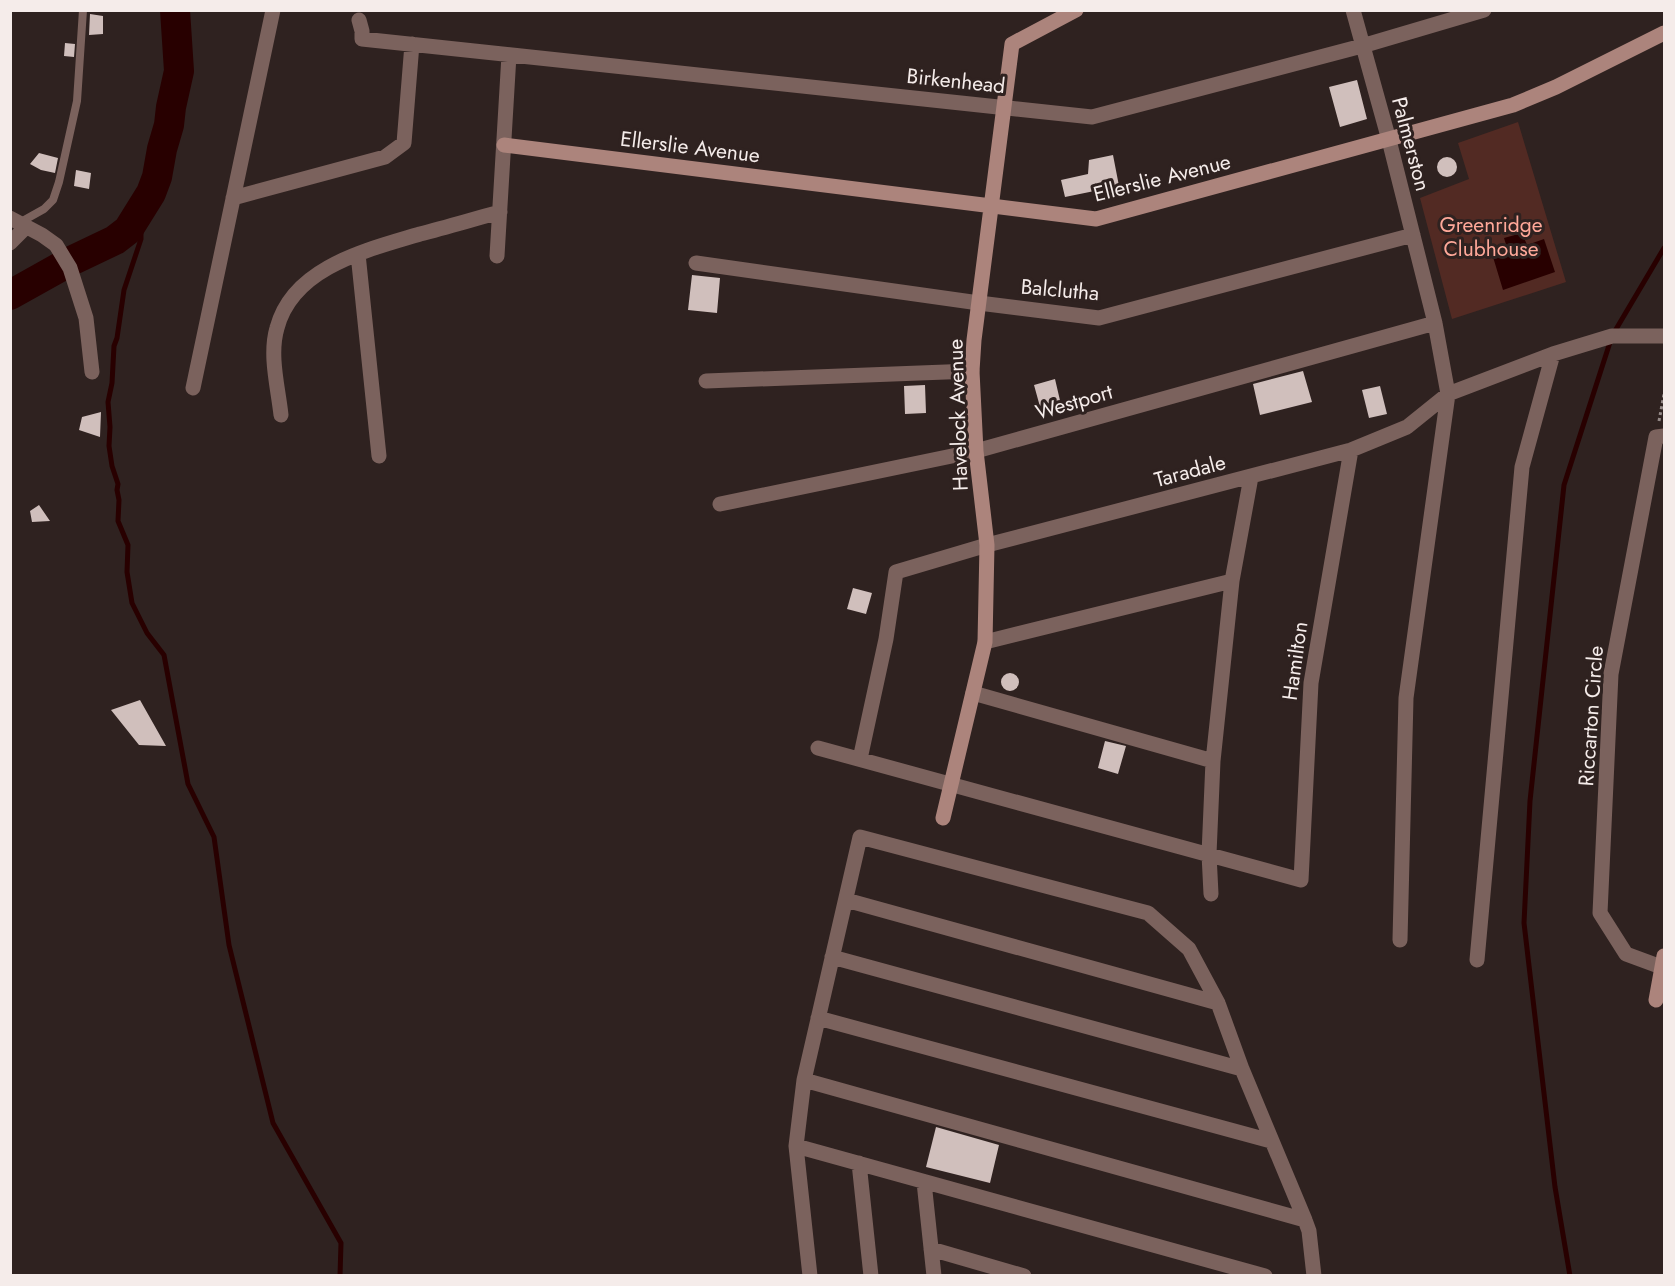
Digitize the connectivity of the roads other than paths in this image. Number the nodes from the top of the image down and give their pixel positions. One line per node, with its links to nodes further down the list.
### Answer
1 (83, 10): 17 (lane)
2 (273, 10): 14 (street)
3 (1076, 10): 11 (street, Havelock Avenue)
4 (1353, 10): 9 (street, Palmerston)
5 (1484, 10): 9 (street, Birkenhead)
6 (359, 20): 8 (street, Birkenhead)
7 (1665, 33): 12 (street, Ellerslie Avenue)
8 (412, 44): 10 (street, Birkenhead); 14 (street)
9 (1362, 46): 11 (street, Birkenhead); 12 (street, Palmerston)
10 (509, 55): 11 (street, Birkenhead); 13 (street)
11 (1003, 107): 15 (street, Havelock Avenue)
12 (1389, 140): 15 (street, Ellerslie Avenue); 18 (street, Palmerston)
13 (504, 145): 15 (street, Ellerslie Avenue); 16 (street)
14 (233, 198): 30 (street)
15 (992, 207): 23 (street, Havelock Avenue)
16 (500, 212): 20 (street); 21 (street)
17 (18, 223): 19 (street); 28 (street)
18 (1413, 235): 23 (street, Balclutha); 24 (street, Palmerston)
19 (10, 243)
20 (358, 254): 32 (street); 36 (street)
21 (497, 256)
22 (696, 264): 23 (street, Balclutha)
23 (979, 303): 27 (street, Havelock Avenue)
24 (1435, 323): 31 (street, Palmerston); 35 (street, Westport)
25 (1665, 336): 26 (street, Taradale)
26 (1552, 354): 31 (street, Taradale); 53 (street)
27 (972, 371): 29 (street); 35 (street, Havelock Avenue)
28 (92, 372)
29 (706, 381)
30 (194, 388)
31 (1448, 393): 34 (street, Taradale); 51 (street, Palmerston)
32 (281, 415)
33 (1660, 436): 54 (street, Riccarton Circle)
34 (1351, 450): 37 (street, Taradale); 48 (street, Hamilton)
35 (976, 451): 38 (street, Westport); 39 (street, Havelock Avenue)
36 (379, 456)
37 (1251, 477): 39 (street, Taradale); 40 (street)
38 (720, 504)
39 (987, 545): 41 (street, Havelock Avenue); 44 (street, Taradale)
40 (1232, 581): 41 (street); 45 (street)
41 (985, 642): 42 (street, Havelock Avenue)
42 (973, 693): 45 (street); 46 (street, Havelock Avenue)
43 (818, 748): 44 (street)
44 (860, 759): 46 (street)
45 (1213, 761): 48 (street)
46 (950, 784): 47 (street, Havelock Avenue); 48 (street)
47 (943, 818)
48 (1209, 854): 49 (street)
49 (1211, 894)
50 (846, 900): 52 (street); 56 (street); 56 (street)
51 (1400, 940)
52 (832, 957): 57 (street); 58 (street)
53 (1477, 960)
54 (1664, 964): 55 (street)
55 (1656, 1000)
56 (1218, 1003): 58 (street)
57 (818, 1018): 59 (street); 60 (street)
58 (1242, 1069): 60 (street)
59 (804, 1080): 61 (street); 64 (street)
60 (1271, 1141): 64 (street)
61 (796, 1146): 62 (street); 66 (street)
62 (859, 1164): 63 (street); 67 (street)
63 (924, 1182): 65 (street); 70 (street)
64 (1305, 1220): 71 (street)
65 (931, 1249): 68 (street); 69 (street)
66 (810, 1275)
67 (871, 1275)
68 (934, 1275)
69 (1024, 1275)
70 (1265, 1275)
71 (1314, 1275)

